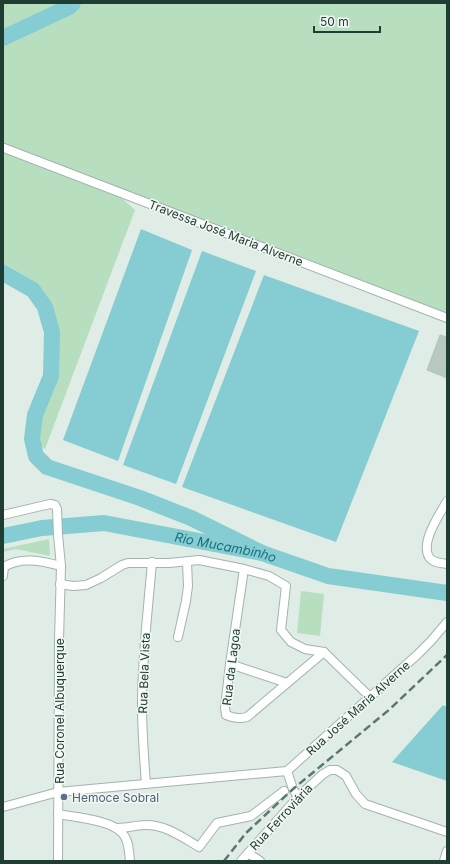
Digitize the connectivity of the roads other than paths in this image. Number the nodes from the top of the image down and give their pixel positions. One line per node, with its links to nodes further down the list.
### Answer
1 (4, 148): 2 (street, Travessa José Maria Alverne)
2 (447, 318)
3 (447, 501): 7 (street)
4 (3, 515): 8 (street, Rua Coronel Albuquerque)
5 (152, 562): 6 (street); 11 (street); 19 (street, Rua Bela Vista)
6 (187, 562): 9 (street); 13 (street)
7 (447, 564)
8 (61, 566): 10 (street); 11 (street, Rua Coronel Albuquerque)
9 (244, 569): 14 (street); 15 (street, Rua da Lagoa)
10 (3, 576)
11 (60, 584): 20 (street, Rua Coronel Albuquerque)
12 (447, 622): 17 (street, Rua José Maria Alverne)
13 (178, 637)
14 (324, 652): 16 (street, Rua da Lagoa); 17 (street)
15 (230, 664): 16 (street); 16 (street, Rua da Lagoa)
16 (287, 683)
17 (370, 697): 18 (street, Rua José Maria Alverne)
18 (287, 771): 19 (street); 22 (street)
19 (146, 784): 20 (street)
20 (58, 792): 23 (street); 24 (street, Rua Coronel Albuquerque)
21 (284, 792): 25 (street)
22 (298, 797): 26 (street, Rua Ferroviária); 28 (street, Rua Ferroviária)
23 (3, 807)
24 (58, 814): 25 (street); 29 (street, Rua Coronel Albuquerque)
25 (118, 828): 30 (street)
26 (447, 832)
27 (447, 851): 33 (street)
28 (248, 853): 31 (street, Rua Ferroviária); 32 (street)
29 (58, 861)
30 (130, 861)
31 (241, 861)
32 (260, 861)
33 (444, 861)

